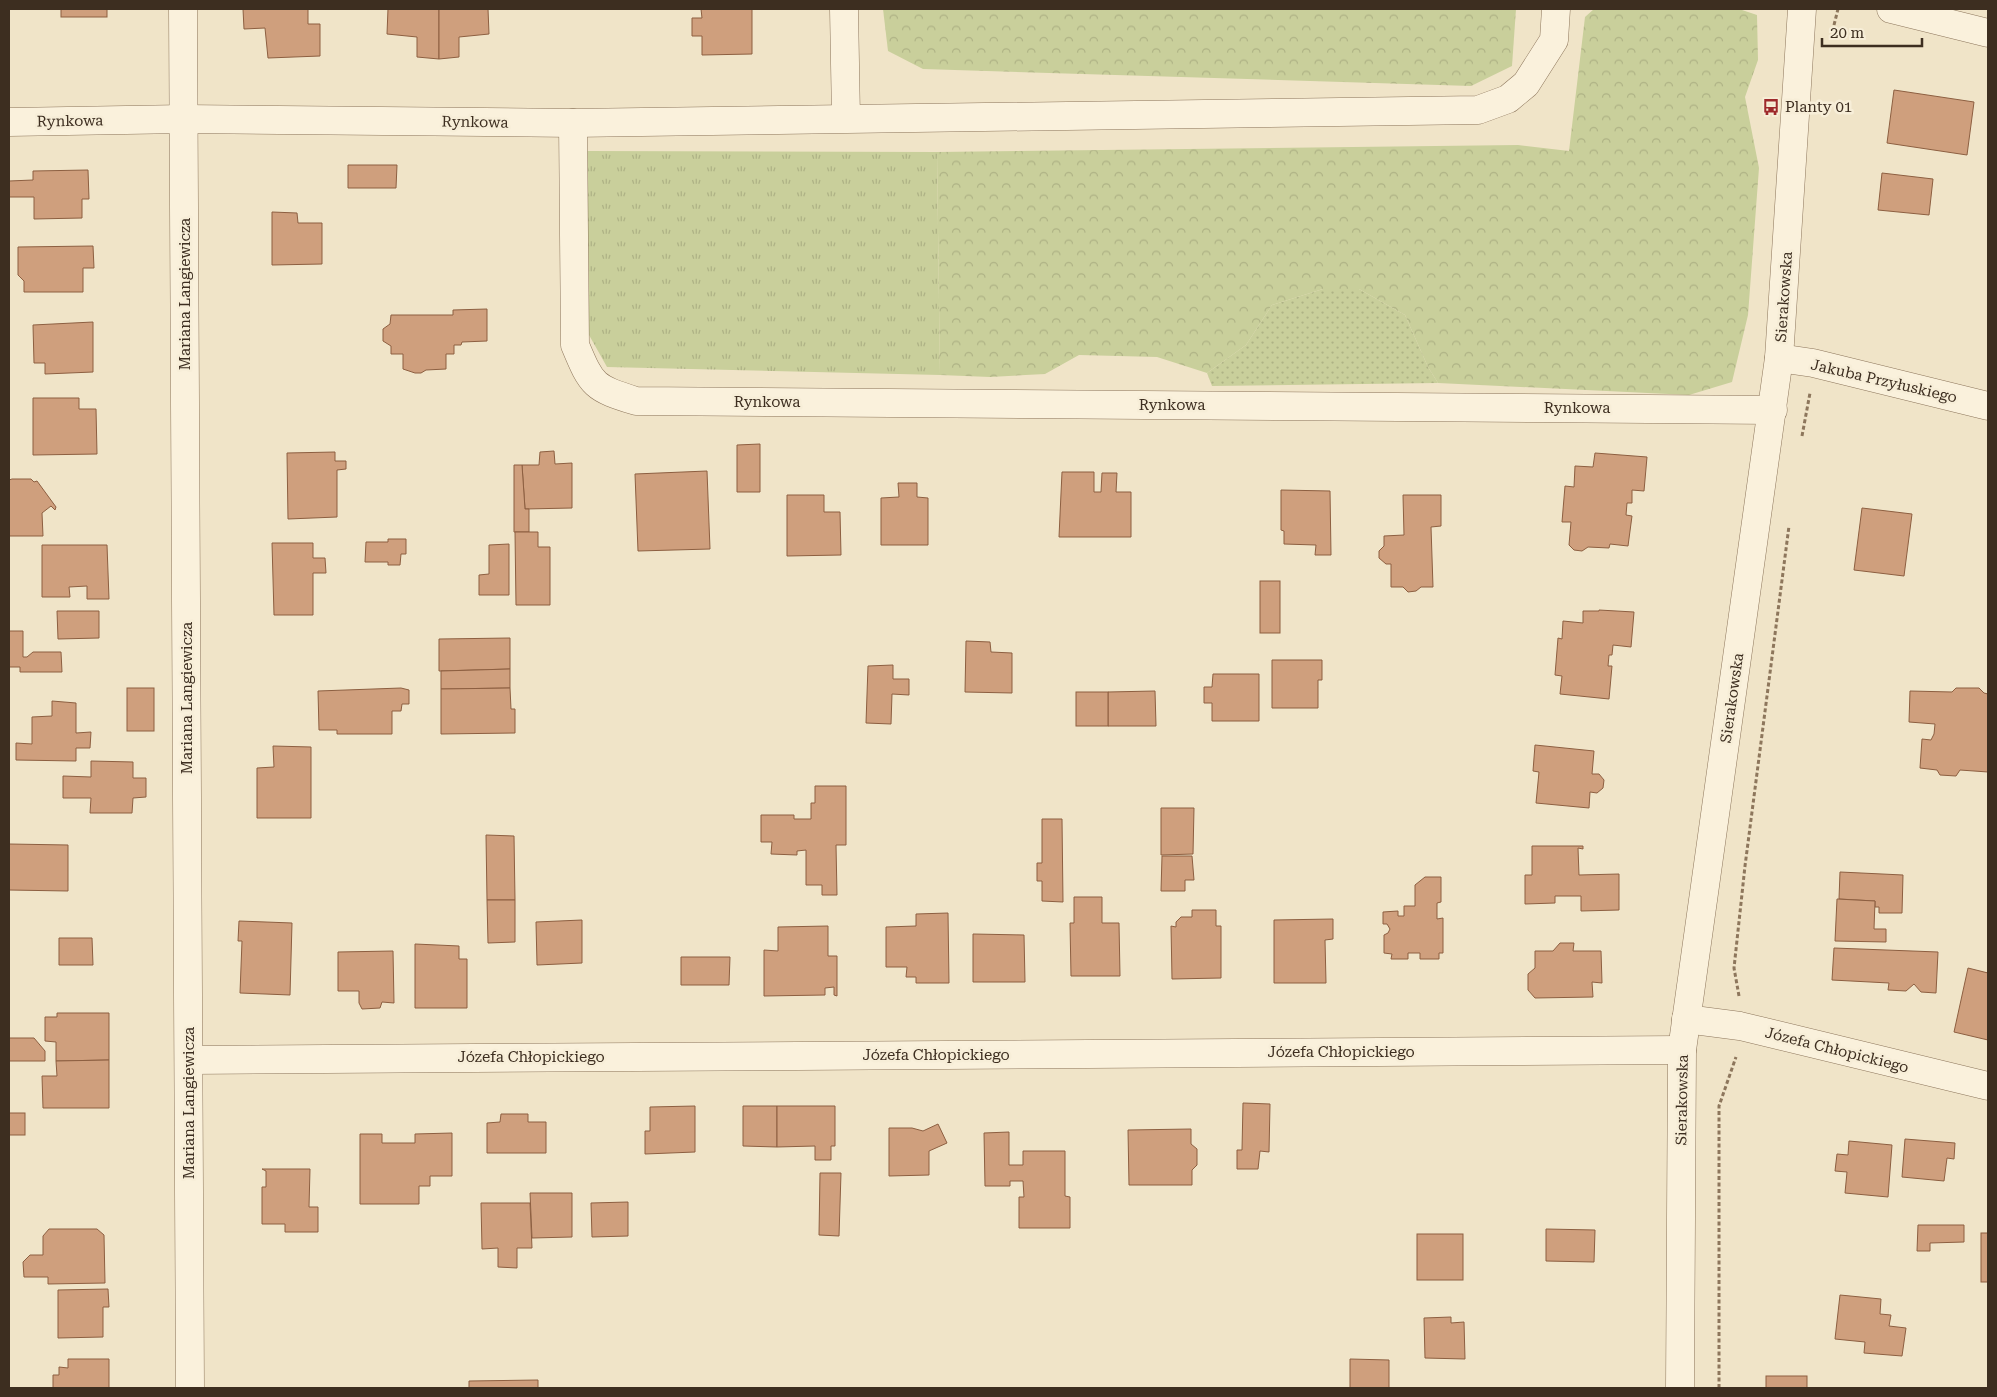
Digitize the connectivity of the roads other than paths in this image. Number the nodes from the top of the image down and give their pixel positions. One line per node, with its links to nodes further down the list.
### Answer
1 (183, 9): 8 (street, Mariana Langiewicza)
2 (844, 9): 7 (street)
3 (1556, 9): 7 (street)
4 (1802, 9): 11 (street, Sierakowska)
5 (1891, 9): 6 (street)
6 (1988, 33)
7 (846, 118): 10 (street)
8 (184, 119): 9 (street, Rynkowa); 10 (street, Rynkowa); 16 (street, Mariana Langiewicza)
9 (9, 122)
10 (573, 123): 13 (street, Rynkowa)
11 (1779, 358): 12 (street, Jakuba Przyłuskiego); 13 (street, Sierakowska)
12 (1988, 406)
13 (1773, 410): 14 (street, Sierakowska)
14 (1686, 1019): 15 (street, Sierakowska); 17 (street, Józefa Chłopickiego)
15 (1682, 1050): 16 (street, Józefa Chłopickiego); 19 (street, Sierakowska)
16 (189, 1060): 18 (street, Mariana Langiewicza)
17 (1988, 1086)
18 (190, 1388)
19 (1680, 1388)

